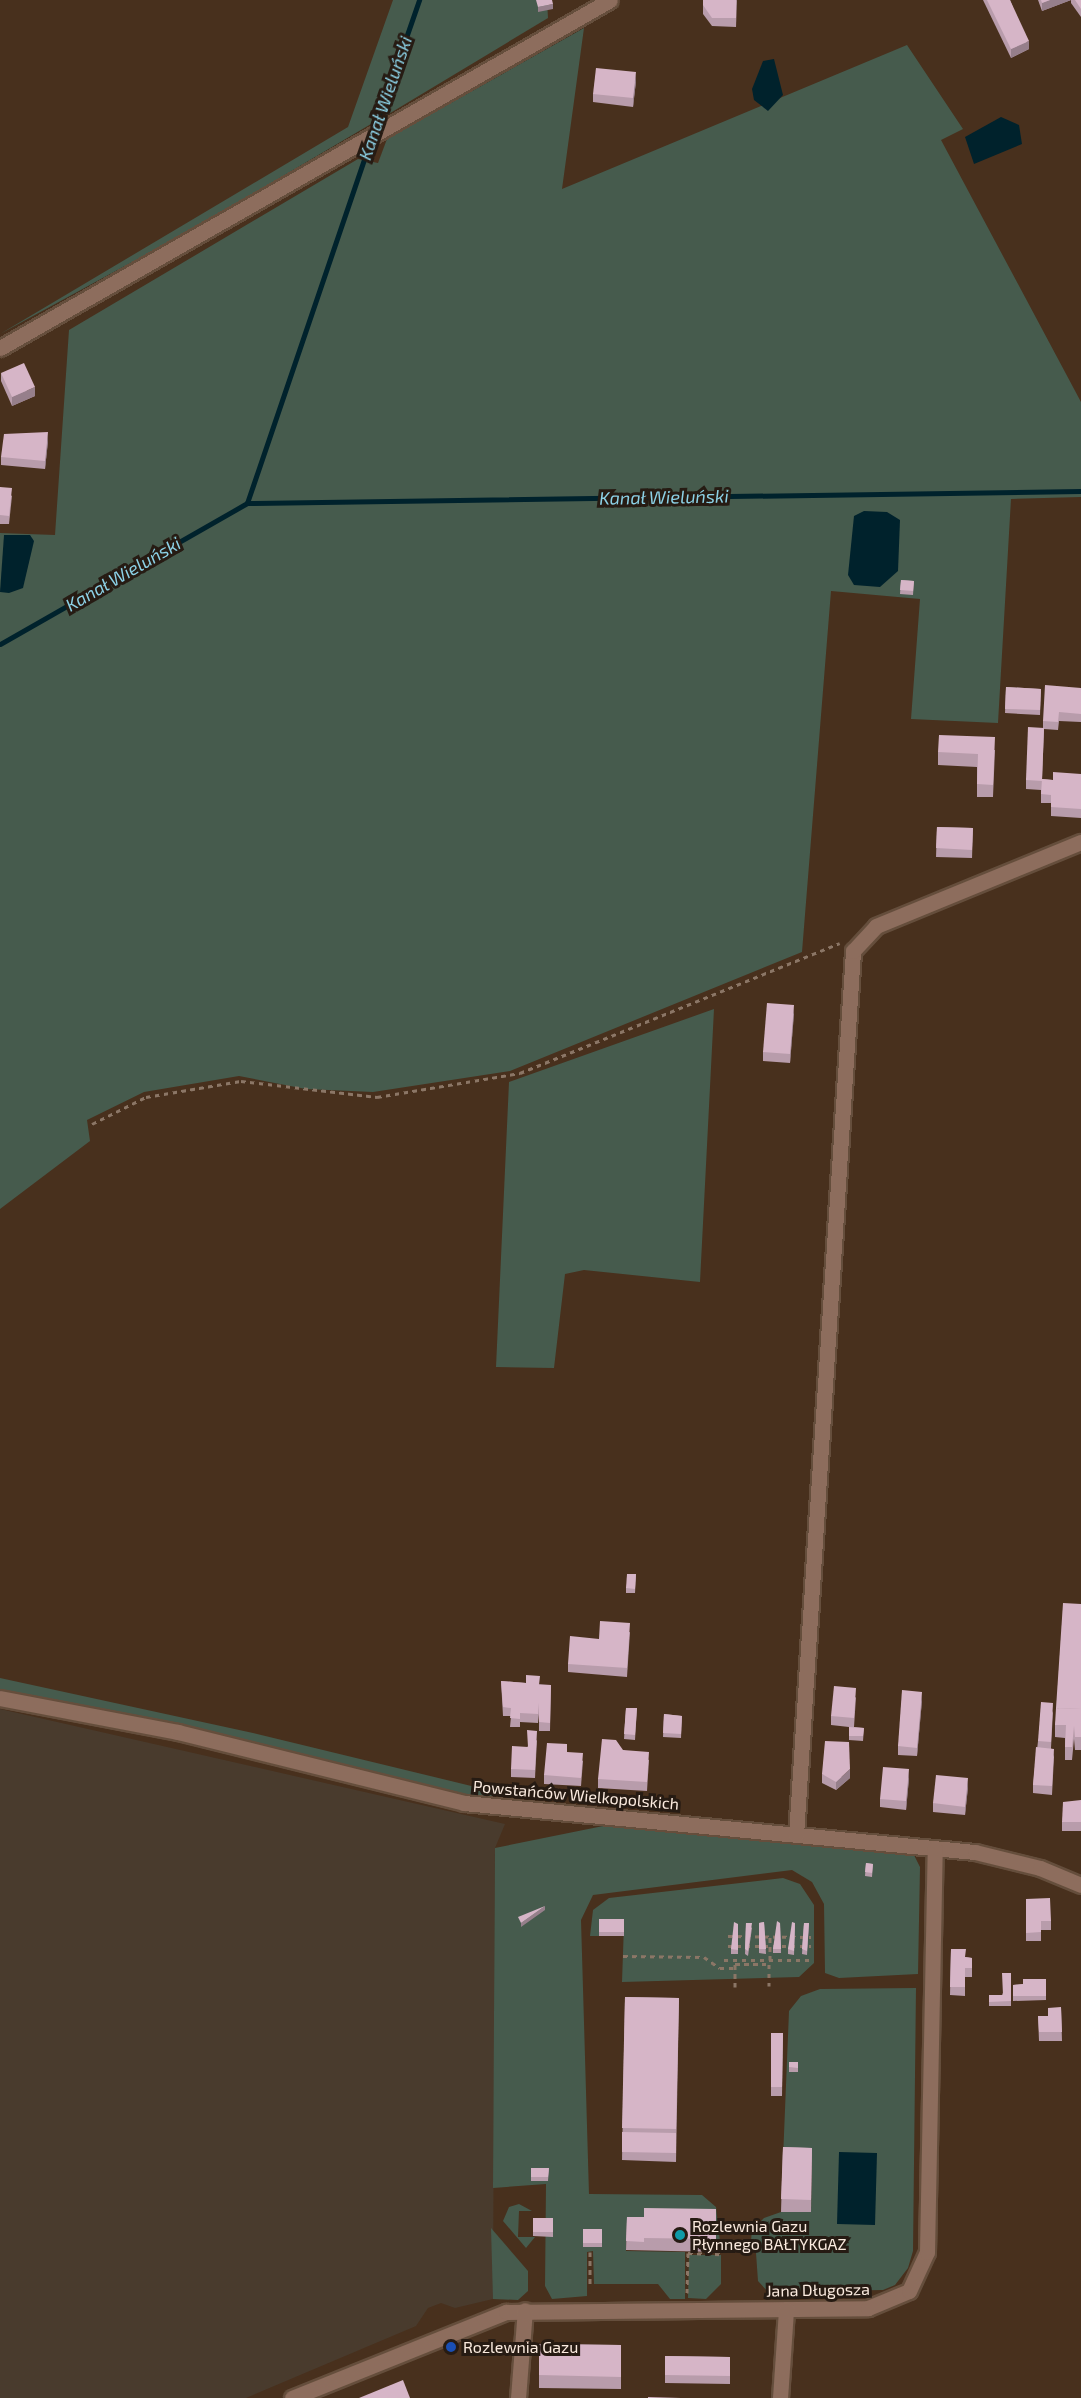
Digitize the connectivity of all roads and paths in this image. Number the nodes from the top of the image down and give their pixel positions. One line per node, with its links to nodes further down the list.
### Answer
1 (610, 0): 2 (street)
2 (0, 348)
3 (1081, 842): 4 (street)
4 (856, 943): 5 (path); 7 (street)
5 (92, 1124)
6 (0, 1698): 7 (street, Powstańców Wielkopolskich)
7 (796, 1835): 8 (street, Powstańców Wielkopolskich)
8 (935, 1848): 9 (street, Powstańców Wielkopolskich); 27 (street, Jana Długosza)
9 (1081, 1885)
10 (728, 1936): 11 (path)
11 (770, 1937): 12 (path); 14 (path)
12 (811, 1937)
13 (728, 1946): 14 (path)
14 (770, 1946): 15 (path); 18 (path)
15 (811, 1946)
16 (623, 1956): 21 (path)
17 (724, 1960): 20 (path)
18 (770, 1960): 19 (path); 20 (path)
19 (809, 1960)
20 (752, 1962): 21 (path); 22 (path)
21 (735, 1968): 23 (path)
22 (769, 1986)
23 (735, 1987)
24 (590, 2252): 26 (path)
25 (721, 2253): 29 (path)
26 (590, 2284)
27 (786, 2309): 29 (street, Jana Długosza); 32 (street)
28 (525, 2310): 29 (street, Jana Długosza); 30 (street, Jana Długosza); 31 (street)
29 (686, 2310)
30 (292, 2398)
31 (518, 2398)
32 (780, 2398)

